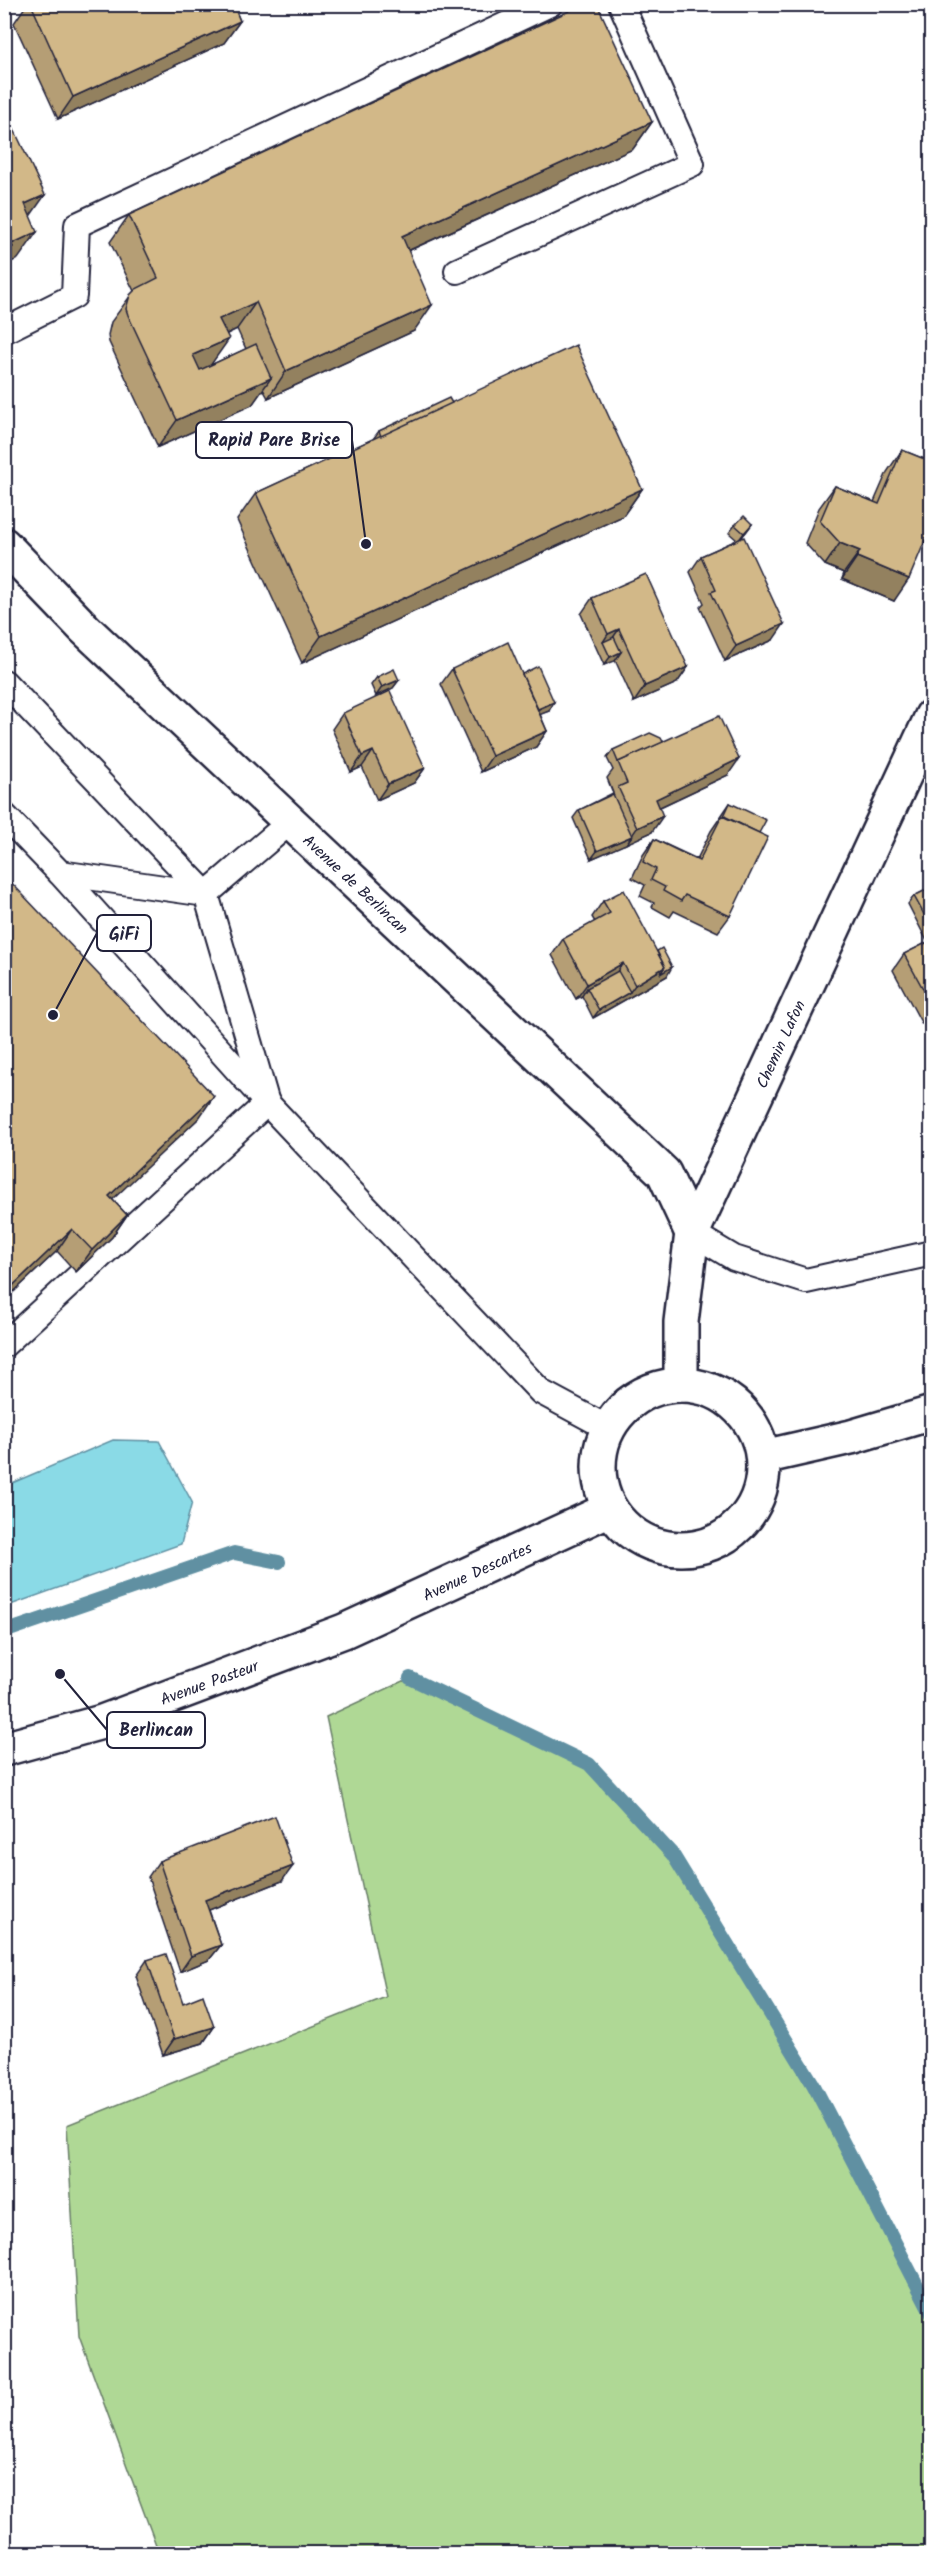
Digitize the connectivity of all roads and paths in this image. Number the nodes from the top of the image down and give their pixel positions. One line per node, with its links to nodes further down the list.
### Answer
1 (550, 4): 4 (lane)
2 (621, 4): 3 (lane)
3 (457, 271)
4 (4, 331)
5 (4, 545): 9 (street, Avenue de Berlincan)
6 (4, 682): 11 (lane)
7 (932, 716): 13 (street, Chemin Lafon)
8 (4, 815): 10 (lane)
9 (290, 822): 11 (lane); 13 (street, Avenue de Berlincan)
10 (60, 873): 11 (lane); 12 (lane)
11 (206, 894): 12 (lane)
12 (267, 1103): 15 (lane); 18 (lane)
13 (692, 1233): 14 (lane); 16 (street, Chemin Lafon)
14 (932, 1252)
15 (4, 1345)
16 (681, 1385): 18 (street); 19 (street)
17 (932, 1413): 19 (street)
18 (608, 1428): 20 (street)
19 (763, 1457): 20 (street)
20 (610, 1509): 21 (street, Avenue Descartes)
21 (344, 1631): 22 (street, Avenue Pasteur)
22 (4, 1749)

